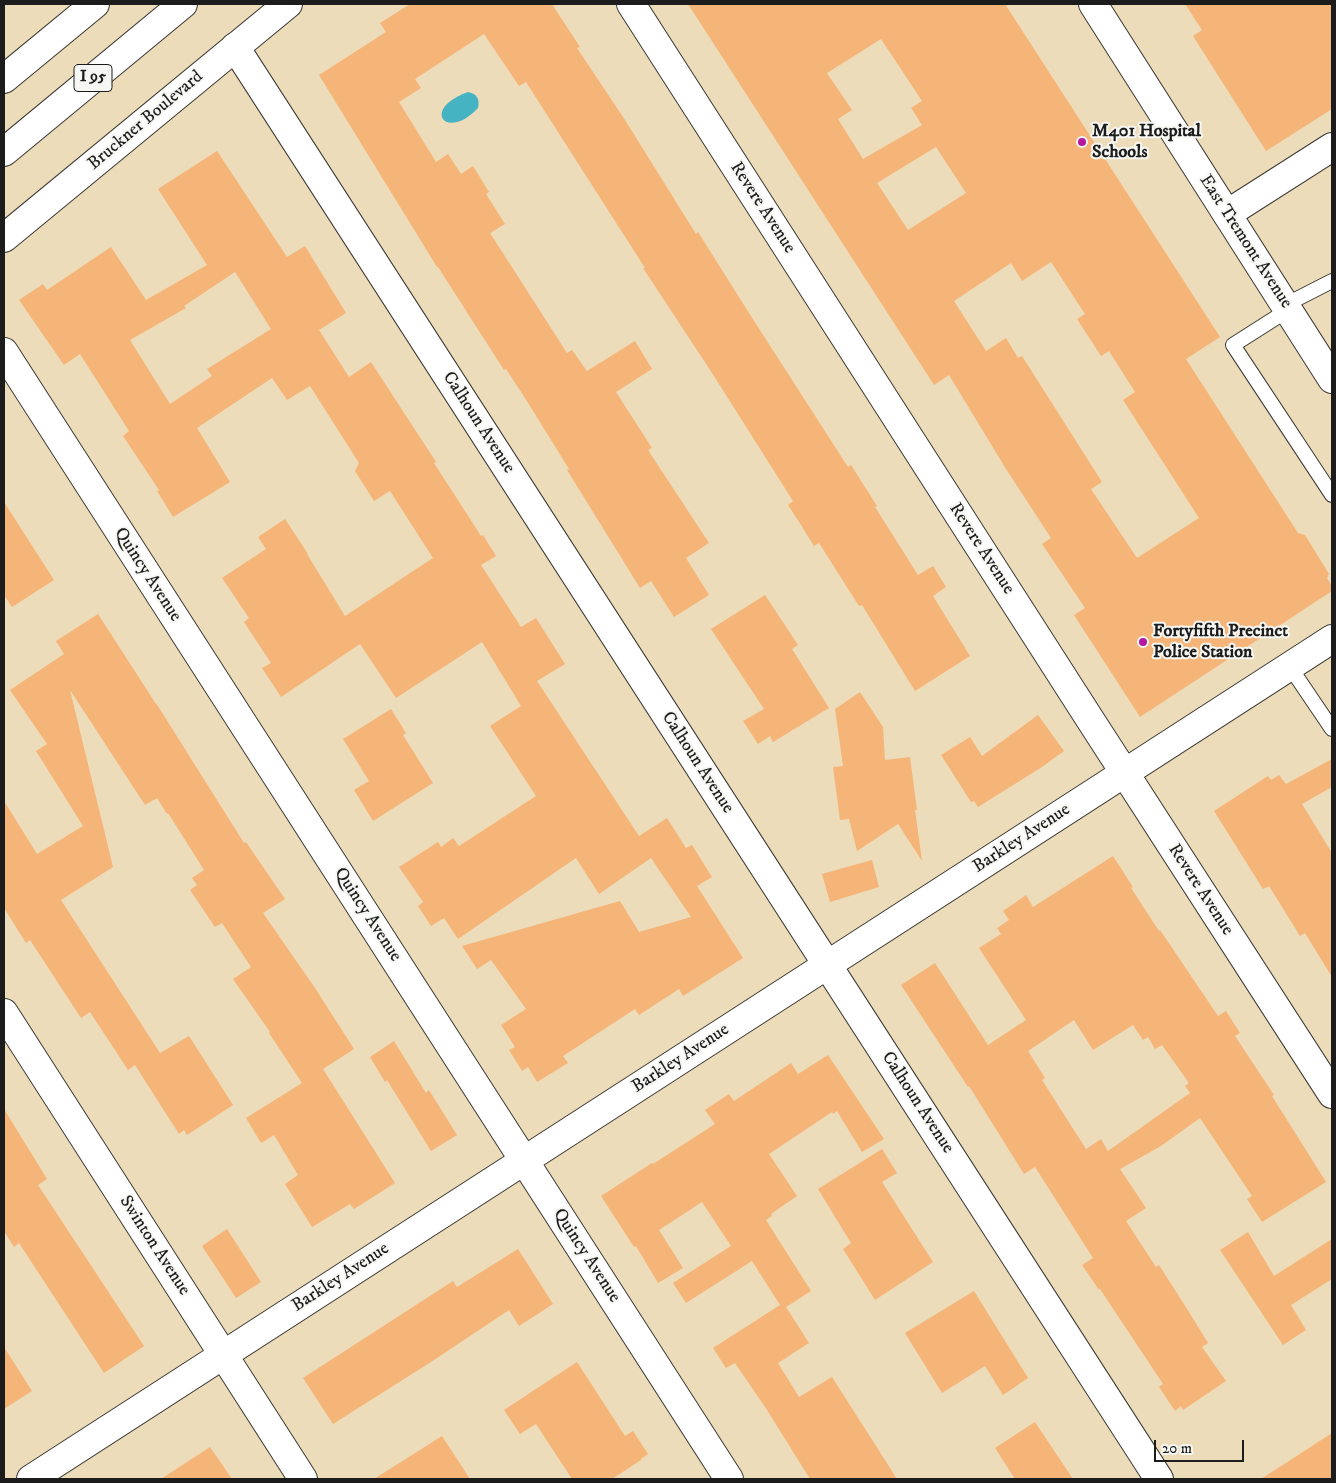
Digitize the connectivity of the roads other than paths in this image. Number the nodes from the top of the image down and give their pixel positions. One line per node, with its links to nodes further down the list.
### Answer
1 (96, 4): 7 (main road)
2 (183, 4): 9 (main road, I 95)
3 (288, 4): 6 (main road, Bruckner Boulevard)
4 (631, 4): 20 (main road, Revere Avenue)
5 (1093, 4): 10 (main road, East Tremont Avenue)
6 (235, 47): 11 (main road, Bruckner Boulevard); 21 (main road, Calhoun Avenue)
7 (4, 79)
8 (1332, 148): 10 (main road)
9 (4, 152)
10 (1227, 214): 13 (main road, East Tremont Avenue)
11 (4, 238)
12 (1332, 281): 13 (lane)
13 (1287, 307): 15 (main road, East Tremont Avenue); 16 (lane)
14 (4, 352): 24 (main road, Quincy Avenue)
15 (1332, 379)
16 (1332, 495)
17 (1332, 639): 18 (main road, Barkley Avenue)
18 (1290, 667): 19 (lane); 20 (main road, Barkley Avenue)
19 (1332, 729)
20 (1125, 773): 21 (main road, Barkley Avenue); 23 (main road, Revere Avenue)
21 (827, 964): 24 (main road, Barkley Avenue); 29 (main road, Calhoun Avenue)
22 (4, 1013): 25 (main road, Swinton Avenue)
23 (1332, 1094)
24 (525, 1161): 25 (main road, Barkley Avenue); 28 (main road, Quincy Avenue)
25 (223, 1354): 26 (main road, Barkley Avenue); 27 (main road, Swinton Avenue)
26 (31, 1479)
27 (303, 1479)
28 (729, 1479)
29 (1159, 1479)

